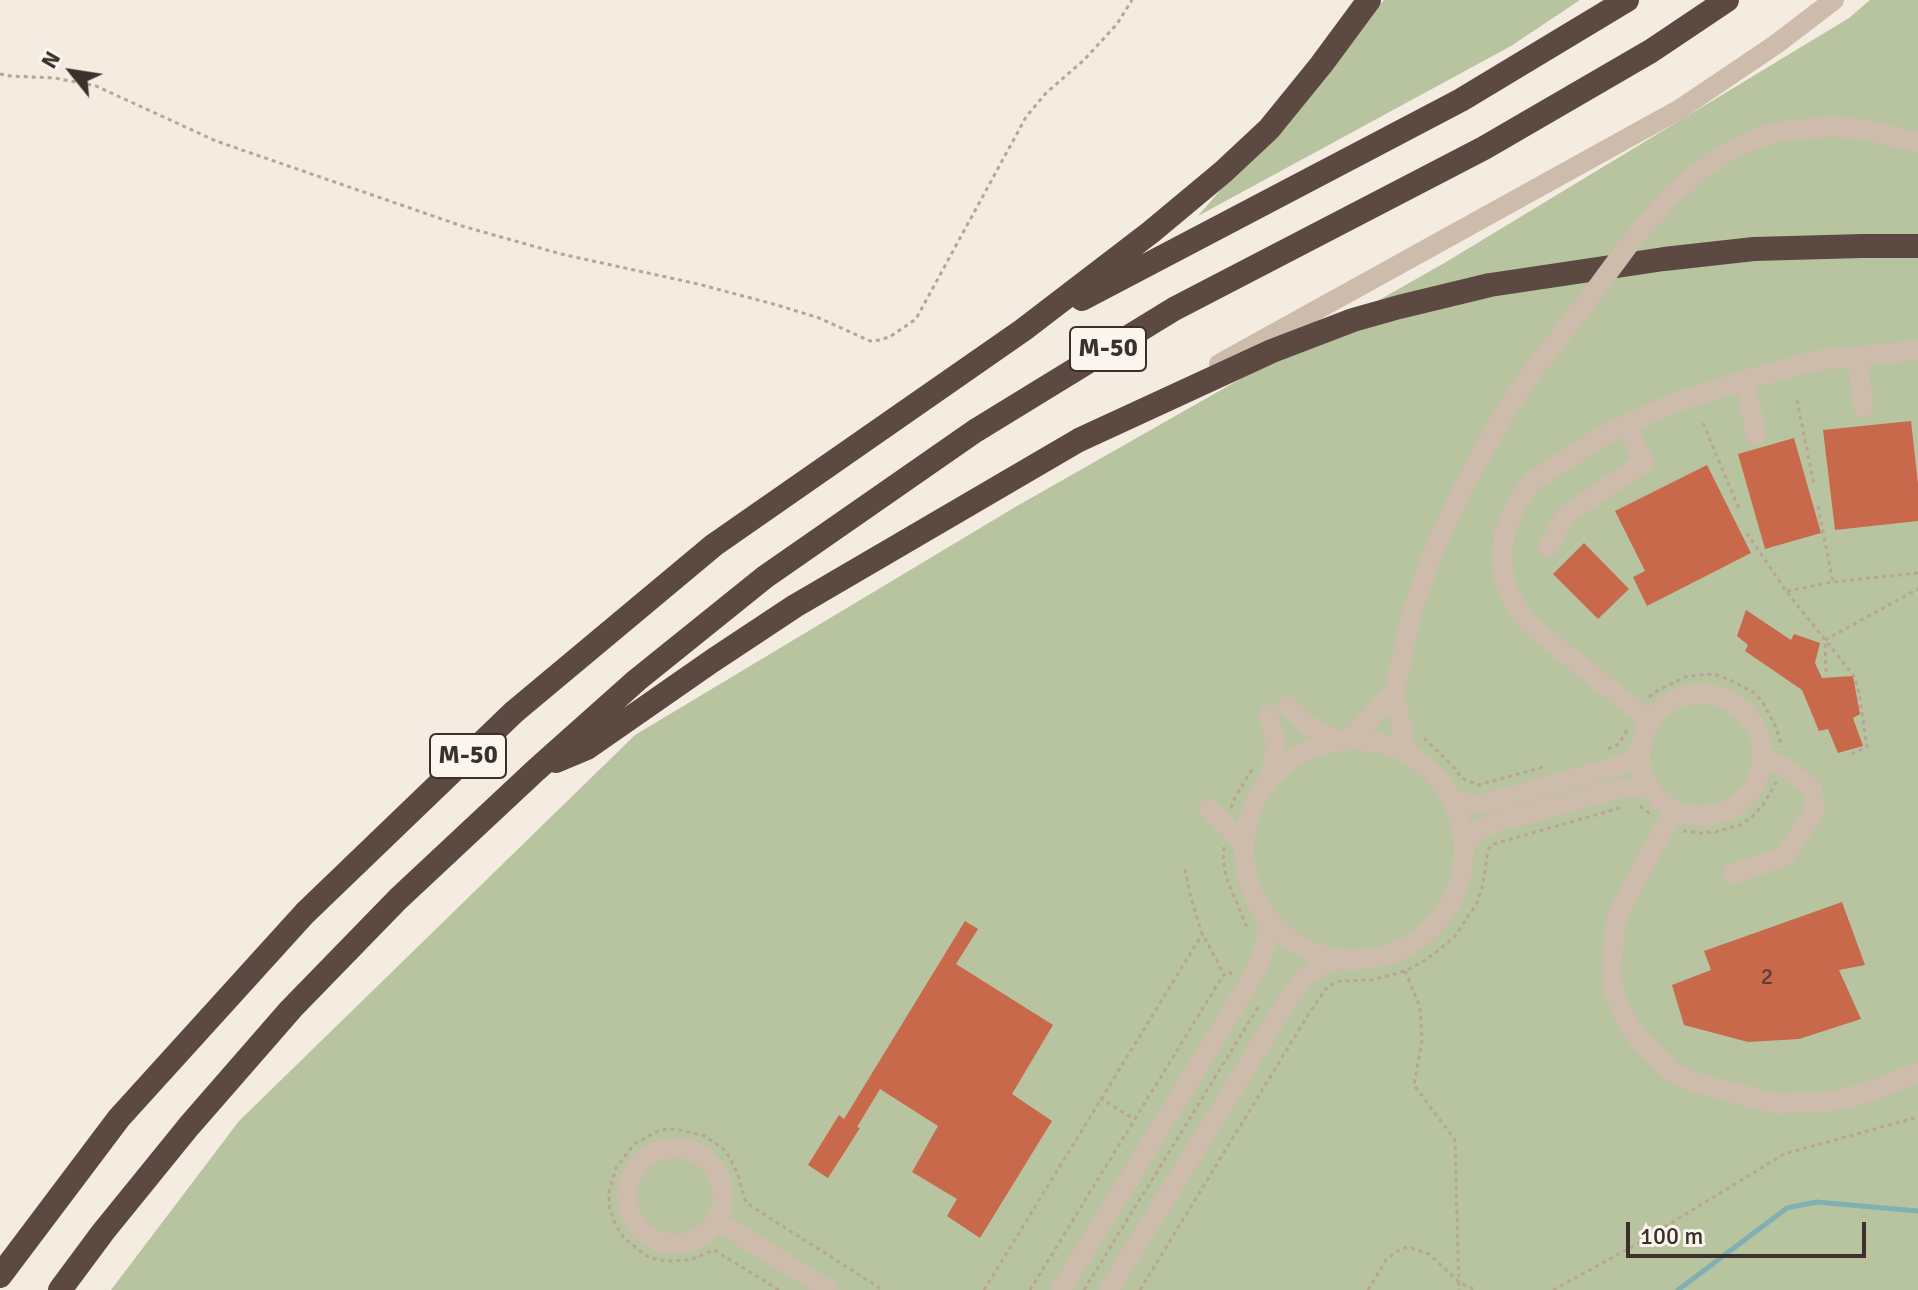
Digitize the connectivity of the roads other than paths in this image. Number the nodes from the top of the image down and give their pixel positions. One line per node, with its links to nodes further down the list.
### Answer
1 (1369, 0): 9 (highway)
2 (1627, 0): 9 (highway, M-50)
3 (1727, 0): 24 (highway, M-50)
4 (1834, 0): 6 (street)
5 (1849, 0): 6 (street)
6 (1775, 45): 16 (street)
7 (1918, 142): 18 (street, bridge)
8 (1918, 246): 16 (highway)
9 (1023, 330): 37 (highway, M-50)
10 (1918, 350): 11 (street)
11 (1857, 356): 12 (street); 13 (street)
12 (1745, 380): 14 (street); 15 (street)
13 (1863, 407)
14 (1626, 425): 17 (street); 19 (street)
15 (1756, 436)
16 (1079, 440): 24 (highway)
17 (1548, 547)
18 (1394, 693): 20 (street); 21 (street)
19 (1650, 721): 22 (street); 23 (street)
20 (1343, 741): 21 (street); 25 (street); 25 (street)
21 (1407, 752): 27 (street)
22 (1640, 752): 26 (street); 27 (street)
23 (1763, 759): 29 (street); 32 (street)
24 (536, 770): 38 (highway, M-50)
25 (1270, 779): 30 (street)
26 (1649, 788): 29 (street); 31 (street)
27 (1452, 799): 31 (street)
28 (1209, 809): 30 (street)
29 (1665, 815): 35 (street)
30 (1244, 843): 33 (street)
31 (1464, 846): 34 (street)
32 (1733, 874)
33 (1267, 918): 34 (street); 40 (street)
34 (1331, 959): 41 (street)
35 (1918, 1072)
36 (716, 1220): 36 (street); 39 (street)
37 (0, 1276)
38 (60, 1290)
39 (829, 1290)
40 (1061, 1290)
41 (1109, 1290)

